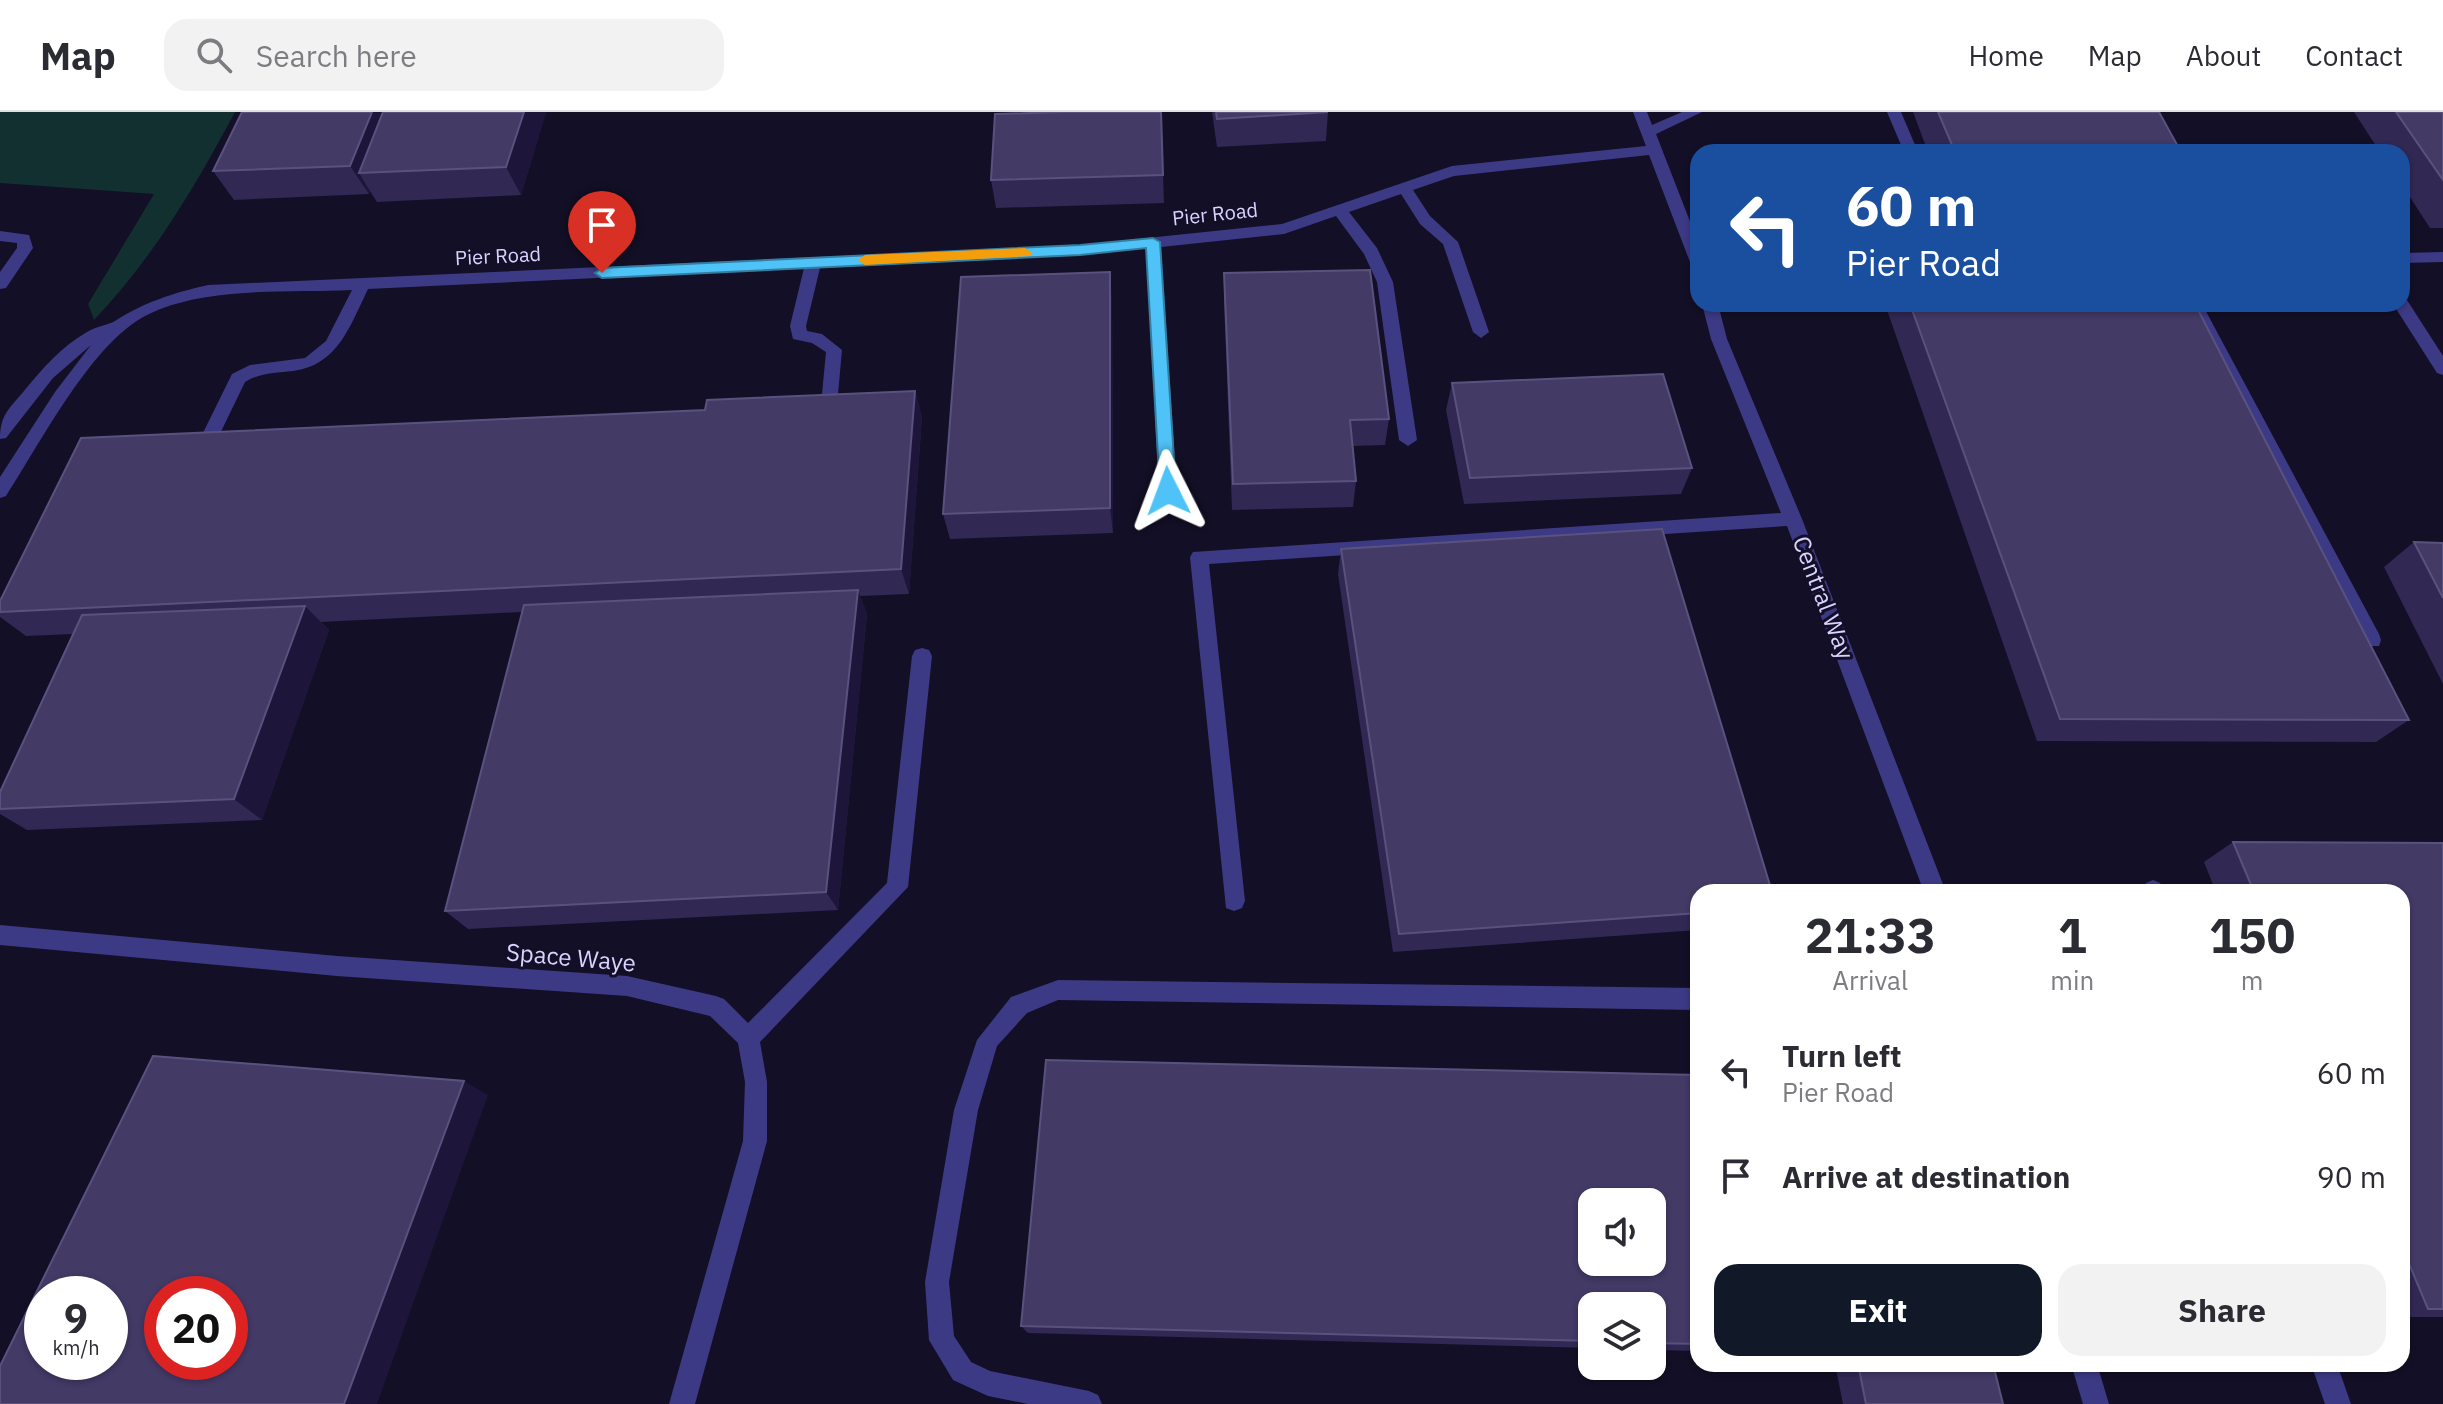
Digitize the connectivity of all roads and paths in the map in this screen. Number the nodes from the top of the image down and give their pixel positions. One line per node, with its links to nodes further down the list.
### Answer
1 (1640, 112): 4 (street)
2 (1695, 112): 4 (street)
3 (1894, 112): 5 (street)
4 (1648, 132): 6 (street)
5 (1908, 144)
6 (1654, 150): 7 (street, Pier Road); 11 (street)
7 (1404, 187): 8 (street, Pier Road); 21 (street)
8 (1339, 209): 10 (street, Pier Road); 25 (street)
9 (0, 236): 15 (street)
10 (1153, 242): 14 (street, Pier Road); 28 (street)
11 (1690, 242)
12 (2443, 257): 13 (street)
13 (2410, 258)
14 (813, 263): 16 (street, Pier Road); 23 (street)
15 (0, 284)
16 (362, 285): 20 (street, Pier Road); 26 (street)
17 (1712, 312): 29 (street, Central Way)
18 (2198, 312): 30 (street)
19 (2406, 312): 22 (street)
20 (132, 316): 24 (street); 27 (street, Pier Road)
21 (1481, 332)
22 (2443, 369)
23 (830, 394)
24 (0, 433)
25 (1408, 440)
26 (208, 441)
27 (0, 491)
28 (1168, 491)
29 (1793, 519): 32 (street, Central Way); 33 (street)
30 (2372, 640)
31 (922, 656): 36 (street)
32 (1932, 884)
33 (1234, 901)
34 (0, 935): 36 (street, Space Waye)
35 (1690, 999): 40 (street)
36 (748, 1038): 39 (street)
37 (2086, 1372): 41 (street)
38 (2327, 1372): 42 (street)
39 (682, 1404)
40 (1089, 1404)
41 (2096, 1404)
42 (2338, 1404)

